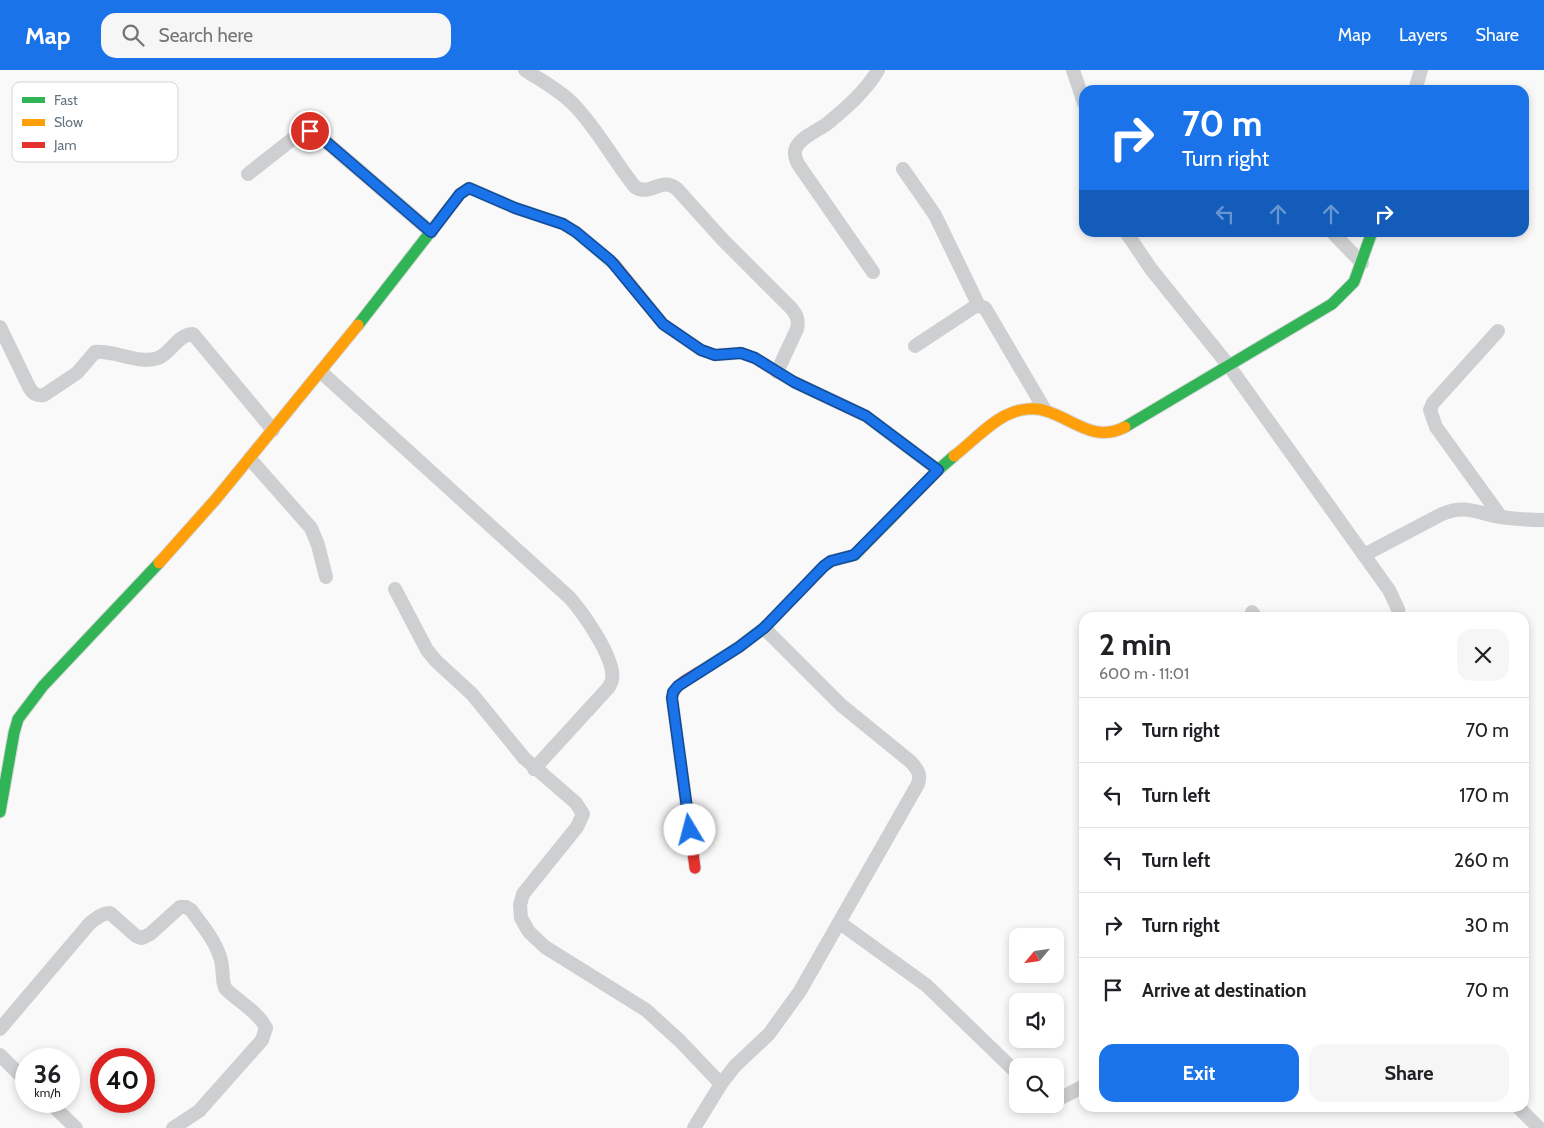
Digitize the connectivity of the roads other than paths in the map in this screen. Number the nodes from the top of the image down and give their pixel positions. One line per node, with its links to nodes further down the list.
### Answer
1 (525, 70): 21 (street)
2 (878, 70): 14 (street)
3 (1073, 70): 6 (street)
4 (1421, 70): 5 (street)
5 (1416, 85)
6 (1079, 87)
7 (903, 169): 15 (street)
8 (248, 174): 9 (street)
9 (431, 232): 20 (street); 21 (street)
10 (1129, 237): 19 (street)
11 (1337, 237): 13 (street)
12 (1370, 237): 13 (street)
13 (1362, 263): 19 (street)
14 (873, 272)
15 (979, 306): 18 (street); 22 (street)
16 (0, 327): 23 (street)
17 (1498, 331): 26 (street)
18 (915, 346)
19 (1229, 366): 22 (street); 28 (street)
20 (321, 372): 23 (street); 33 (street)
21 (777, 372): 25 (street)
22 (1045, 410): 25 (street)
23 (273, 430): 24 (street)
24 (250, 459): 29 (street); 34 (street)
25 (938, 470): 32 (street)
26 (1501, 517): 27 (street); 28 (street)
27 (1544, 520)
28 (1364, 555): 31 (street)
29 (326, 577)
30 (395, 589): 33 (street)
31 (1398, 612)
32 (764, 628): 35 (street); 36 (street)
33 (534, 769): 41 (street)
34 (0, 812)
35 (695, 868)
36 (840, 923): 39 (street); 41 (street)
37 (0, 1029): 47 (street)
38 (0, 1055): 40 (street)
39 (1009, 1065)
40 (15, 1070)
41 (721, 1084): 48 (street)
42 (1079, 1089): 43 (street)
43 (1064, 1096)
44 (1523, 1112): 49 (street)
45 (60, 1113): 46 (street)
46 (76, 1128)
47 (173, 1128)
48 (694, 1128)
49 (1540, 1128)

